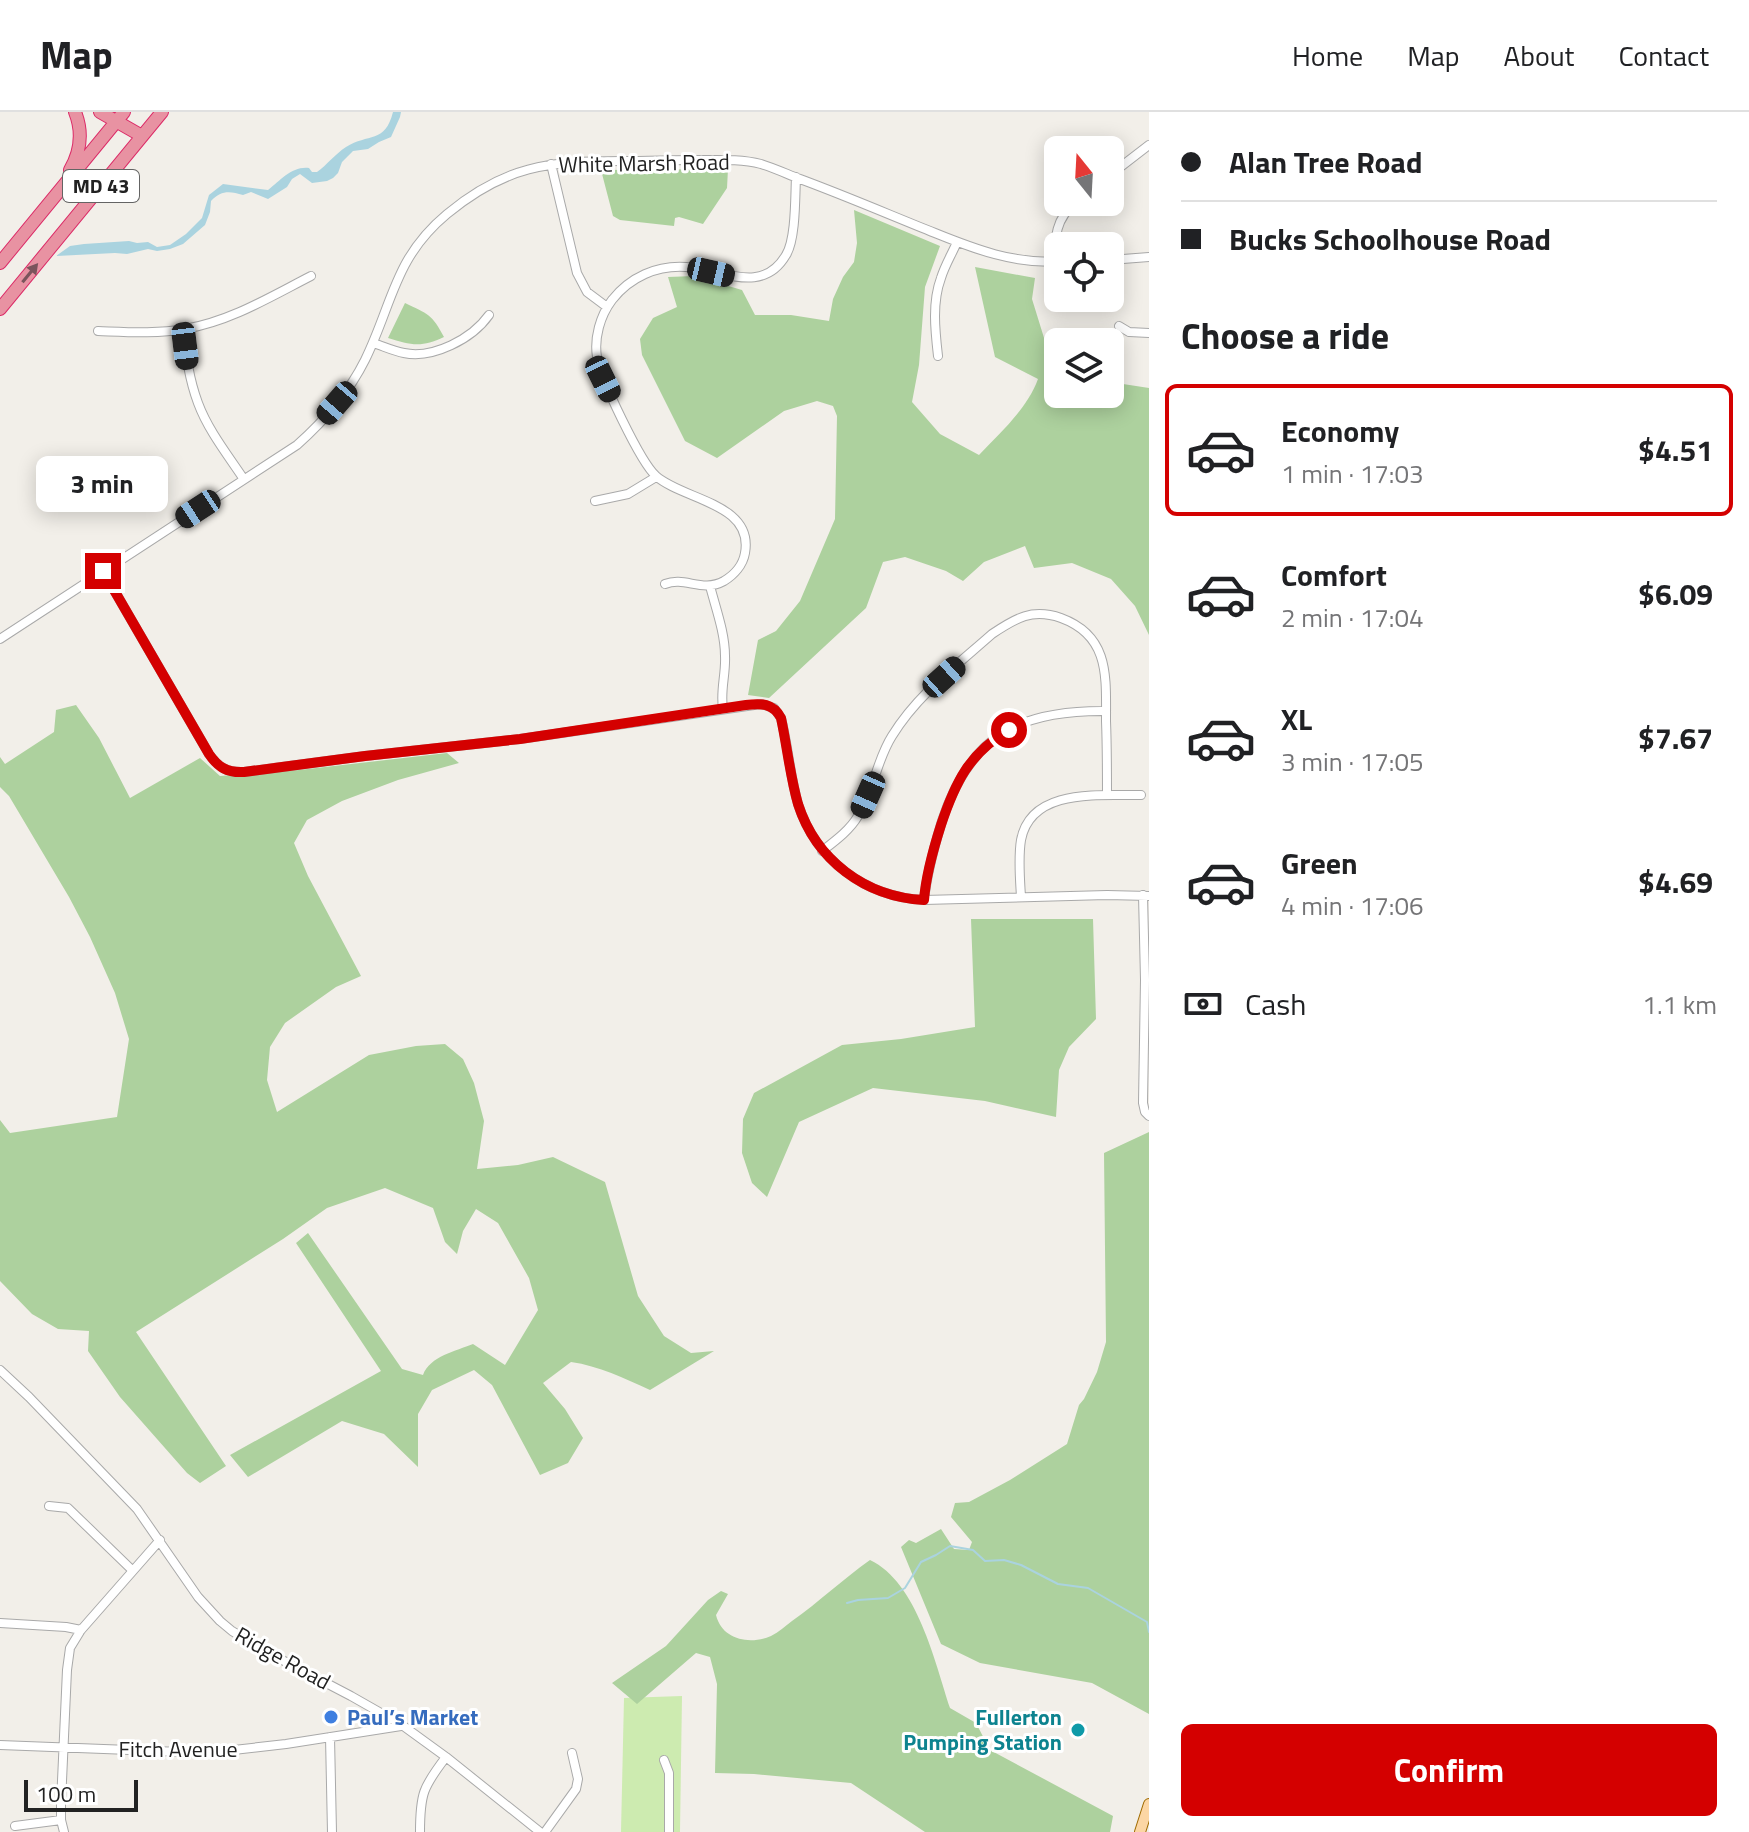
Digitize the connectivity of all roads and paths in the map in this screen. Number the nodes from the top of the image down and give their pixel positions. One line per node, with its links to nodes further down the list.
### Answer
1 (75, 112): 10 (highway)
2 (100, 112): 4 (highway)
3 (162, 112): 5 (highway, MD 43)
4 (121, 115): 5 (highway); 10 (highway, MD 43)
5 (142, 136): 18 (highway, MD 43, one-way to 5)
6 (1149, 145): 8 (street)
7 (551, 164): 9 (street, White Marsh Road); 17 (street); 24 (street, White Marsh Road)
8 (1124, 164)
9 (796, 177): 11 (street, White Marsh Road); 17 (street)
10 (50, 202): 15 (highway, MD 43)
11 (957, 242): 14 (street, White Marsh Road); 25 (street)
12 (1149, 257): 13 (street)
13 (1124, 259)
14 (1044, 261)
15 (0, 263)
16 (311, 276): 21 (street)
17 (607, 307): 26 (street)
18 (0, 309)
19 (489, 315): 24 (street)
20 (1119, 326): 23 (street)
21 (183, 329): 22 (street); 27 (street)
22 (98, 331)
23 (1149, 333)
24 (373, 343): 27 (street, White Marsh Road)
25 (938, 356)
26 (656, 477): 28 (street); 31 (street)
27 (243, 478): 29 (street, White Marsh Road)
28 (595, 501)
29 (103, 571): 32 (street, White Marsh Road); 33 (street)
30 (665, 584): 31 (street)
31 (710, 586): 33 (street)
32 (0, 639)
33 (723, 708): 37 (street)
34 (1106, 711): 35 (street); 37 (street); 40 (street)
35 (1107, 795): 36 (street); 39 (street)
36 (1141, 795)
37 (822, 851): 40 (street)
38 (1146, 895): 39 (street); 41 (street)
39 (1021, 897): 40 (street)
40 (924, 900)
41 (1149, 1116)
42 (0, 1370): 44 (street, Ridge Road)
43 (49, 1506): 45 (street)
44 (160, 1540): 45 (street); 48 (street, Ridge Road)
45 (132, 1570): 47 (street)
46 (0, 1623): 47 (street)
47 (81, 1630): 51 (street)
48 (402, 1725): 49 (street, Fitch Avenue); 53 (street, Ridge Road)
49 (330, 1737): 51 (street, Fitch Avenue); 59 (street)
50 (0, 1745): 51 (street, Fitch Avenue)
51 (64, 1747): 56 (street)
52 (572, 1753): 61 (street)
53 (446, 1757): 60 (street); 61 (street, Ridge Road)
54 (664, 1760): 62 (street)
55 (1149, 1804): 63 (main road)
56 (61, 1820): 57 (street); 58 (street)
57 (15, 1826)
58 (64, 1832)
59 (332, 1832)
60 (420, 1832)
61 (542, 1832)
62 (669, 1832)
63 (1140, 1832)

